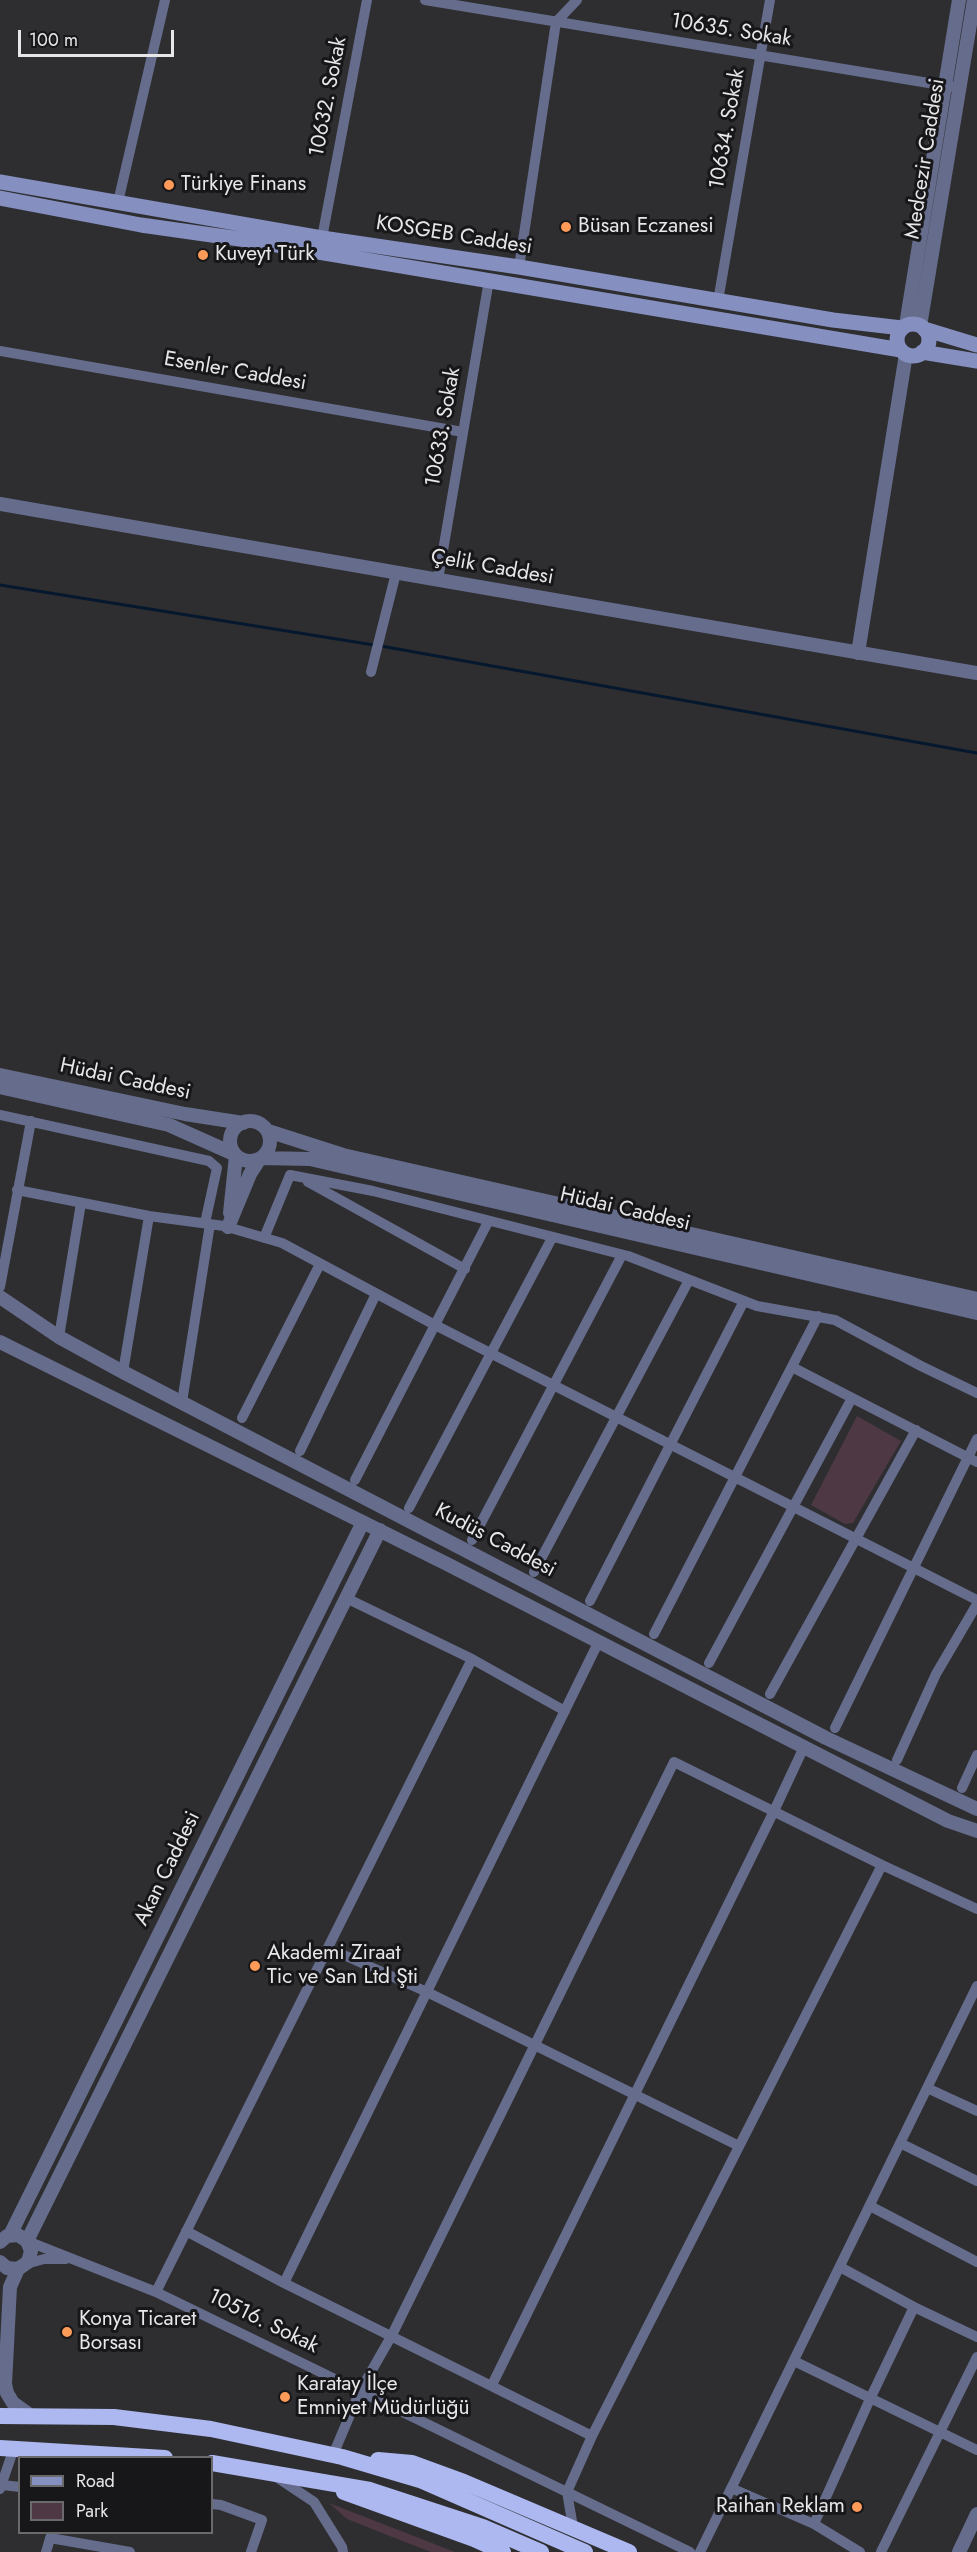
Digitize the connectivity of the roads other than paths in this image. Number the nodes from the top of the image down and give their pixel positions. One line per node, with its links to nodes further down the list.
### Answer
1 (165, 0): 14 (street)
2 (367, 0): 15 (street, 10632. Sokak)
3 (425, 0): 8 (street, 10635. Sokak)
4 (577, 0): 8 (street)
5 (770, 0): 9 (street, 10634. Sokak)
6 (959, 0): 10 (street, Medcezir Caddesi)
7 (974, 0): 11 (street, Medcezir Caddesi)
8 (556, 22): 9 (street, 10635. Sokak); 16 (street)
9 (760, 55): 10 (street, 10635. Sokak); 18 (street, 10634. Sokak)
10 (945, 86): 11 (street, 10635. Sokak); 19 (street, Medcezir Caddesi)
11 (960, 88): 19 (street, Medcezir Caddesi)
12 (0, 182): 14 (main road, KOSGEB Caddesi)
13 (0, 198): 17 (main road, KOSGEB Caddesi)
14 (118, 202): 15 (main road, KOSGEB Caddesi)
15 (322, 237): 16 (main road, KOSGEB Caddesi)
16 (519, 267): 18 (main road, KOSGEB Caddesi)
17 (489, 280): 22 (main road, KOSGEB Caddesi); 25 (street, 10633. Sokak)
18 (718, 301): 19 (main road, KOSGEB Caddesi)
19 (913, 327): 20 (main road, KOSGEB Caddesi); 22 (main road); 23 (main road)
20 (977, 345)
21 (0, 351): 25 (street, Esenler Caddesi)
22 (904, 352): 23 (main road); 29 (street)
23 (922, 352): 24 (main road)
24 (977, 361)
25 (463, 432): 28 (street, 10633. Sokak)
26 (0, 504): 27 (street, Çelik Caddesi)
27 (396, 573): 28 (street, Çelik Caddesi); 30 (street)
28 (438, 580): 29 (street, Çelik Caddesi)
29 (858, 653): 31 (street, Çelik Caddesi)
30 (371, 672)
31 (977, 673)
32 (0, 1075): 36 (street, Hüdai Caddesi)
33 (0, 1088): 38 (street, Hüdai Caddesi)
34 (0, 1115): 35 (street)
35 (31, 1121): 41 (street); 45 (street)
36 (243, 1123): 37 (street); 38 (street)
37 (268, 1131): 39 (street); 56 (street, Hüdai Caddesi)
38 (235, 1155): 39 (street); 46 (street)
39 (260, 1159): 46 (street); 58 (street, Hüdai Caddesi)
40 (297, 1176): 44 (street); 47 (street); 51 (street)
41 (17, 1190): 42 (street); 53 (street)
42 (81, 1203): 43 (street); 61 (street)
43 (149, 1216): 45 (street); 65 (street)
44 (488, 1222): 48 (street); 51 (street)
45 (208, 1224): 46 (street); 69 (street)
46 (228, 1227): 47 (street)
47 (264, 1238): 50 (street)
48 (552, 1238): 49 (street); 63 (street)
49 (622, 1255): 52 (street); 66 (street)
50 (321, 1264): 54 (street); 70 (street)
51 (465, 1269): 60 (street)
52 (689, 1280): 57 (street); 71 (street)
53 (0, 1287)
54 (376, 1294): 60 (street); 75 (street)
55 (0, 1297): 61 (street, Kudüs Caddesi)
56 (977, 1299)
57 (744, 1301): 59 (street); 74 (street)
58 (977, 1313)
59 (818, 1316): 64 (street); 67 (street)
60 (435, 1325): 63 (street); 78 (street)
61 (60, 1337): 65 (street, Kudüs Caddesi)
62 (0, 1342): 81 (street, Kudüs Caddesi)
63 (491, 1354): 66 (street); 80 (street)
64 (792, 1367): 68 (street); 77 (street)
65 (123, 1372): 69 (street, Kudüs Caddesi)
66 (553, 1386): 71 (street); 84 (street)
67 (977, 1393)
68 (852, 1398): 72 (street); 79 (street)
69 (182, 1402): 101 (street, Kudüs Caddesi)
70 (242, 1418)
71 (616, 1418): 74 (street); 86 (street)
72 (916, 1430): 76 (street); 83 (street)
73 (977, 1439): 76 (street)
74 (670, 1445): 77 (street); 88 (street)
75 (300, 1451)
76 (972, 1459): 85 (street)
77 (735, 1477): 79 (street); 90 (street)
78 (355, 1480)
79 (792, 1506): 83 (street); 93 (street)
80 (409, 1508)
81 (363, 1522): 82 (street, Kudüs Caddesi); 118 (street, Akan Caddesi)
82 (380, 1530): 87 (street, Akan Caddesi); 91 (street, Kudüs Caddesi)
83 (855, 1538): 85 (street); 94 (street)
84 (472, 1540)
85 (912, 1568): 89 (street); 96 (street)
86 (534, 1572)
87 (346, 1598): 92 (street); 119 (street, Akan Caddesi)
88 (590, 1601)
89 (977, 1602): 99 (street)
90 (654, 1634)
91 (599, 1641): 95 (street); 97 (street, Kudüs Caddesi)
92 (472, 1659): 95 (street); 106 (street)
93 (709, 1663)
94 (770, 1694)
95 (565, 1711): 108 (street)
96 (836, 1728)
97 (804, 1747): 102 (street); 103 (street, Kudüs Caddesi)
98 (977, 1755): 100 (street)
99 (897, 1760)
100 (962, 1788)
101 (977, 1809)
102 (774, 1811): 104 (street); 109 (street); 111 (street)
103 (977, 1831)
104 (882, 1865): 105 (street); 114 (street)
105 (977, 1909)
106 (328, 1948): 108 (street); 117 (street)
107 (976, 1989): 110 (street)
108 (427, 1992): 109 (street); 125 (street)
109 (535, 2045): 111 (street); 128 (street)
110 (927, 2088): 112 (street); 113 (street)
111 (634, 2095): 114 (street); 132 (street)
112 (977, 2111)
113 (900, 2143): 115 (street); 116 (street)
114 (739, 2146): 138 (street)
115 (977, 2181)
116 (870, 2206): 122 (street); 124 (street)
117 (186, 2231): 125 (street); 126 (street)
118 (4, 2237): 119 (street)
119 (27, 2241): 120 (street, 10516. Sokak); 123 (street)
120 (75, 2259): 123 (street); 126 (street, 10516. Sokak)
121 (0, 2262): 123 (street)
122 (977, 2262)
123 (22, 2266): 136 (street)
124 (840, 2267): 127 (street); 131 (street)
125 (284, 2283): 128 (street)
126 (156, 2292): 133 (street, 10516. Sokak)
127 (914, 2307): 129 (street); 134 (street)
128 (392, 2335): 132 (street); 133 (street)
129 (977, 2337)
130 (977, 2357): 137 (street)
131 (794, 2361): 134 (street); 148 (street)
132 (492, 2385): 138 (street)
133 (360, 2391): 142 (street); 149 (street, 10516. Sokak)
134 (870, 2399): 137 (street); 152 (street)
135 (0, 2416): 136 (highway)
136 (31, 2416): 142 (highway)
137 (940, 2433): 140 (street); 166 (street)
138 (592, 2436): 149 (street)
139 (7, 2448): 141 (highway); 146 (street)
140 (977, 2450)
141 (147, 2456)
142 (338, 2456): 153 (highway); 161 (highway)
143 (213, 2463): 144 (highway)
144 (272, 2475): 145 (highway); 158 (street)
145 (318, 2482): 159 (highway); 160 (highway)
146 (1, 2487): 147 (street)
147 (18, 2487)
148 (731, 2488): 152 (street); 164 (street)
149 (567, 2492): 153 (street); 163 (street, 10516. Sokak)
150 (213, 2504): 157 (street)
151 (977, 2514): 167 (street)
152 (814, 2524): 165 (street)
153 (573, 2528): 162 (highway)
154 (51, 2535): 155 (street); 156 (street)
155 (46, 2552)
156 (130, 2552)
157 (251, 2552)
158 (343, 2552)
159 (502, 2552)
160 (541, 2552)
161 (585, 2552)
162 (629, 2552)
163 (690, 2552)
164 (700, 2552)
165 (860, 2552)
166 (881, 2552)
167 (959, 2552)

